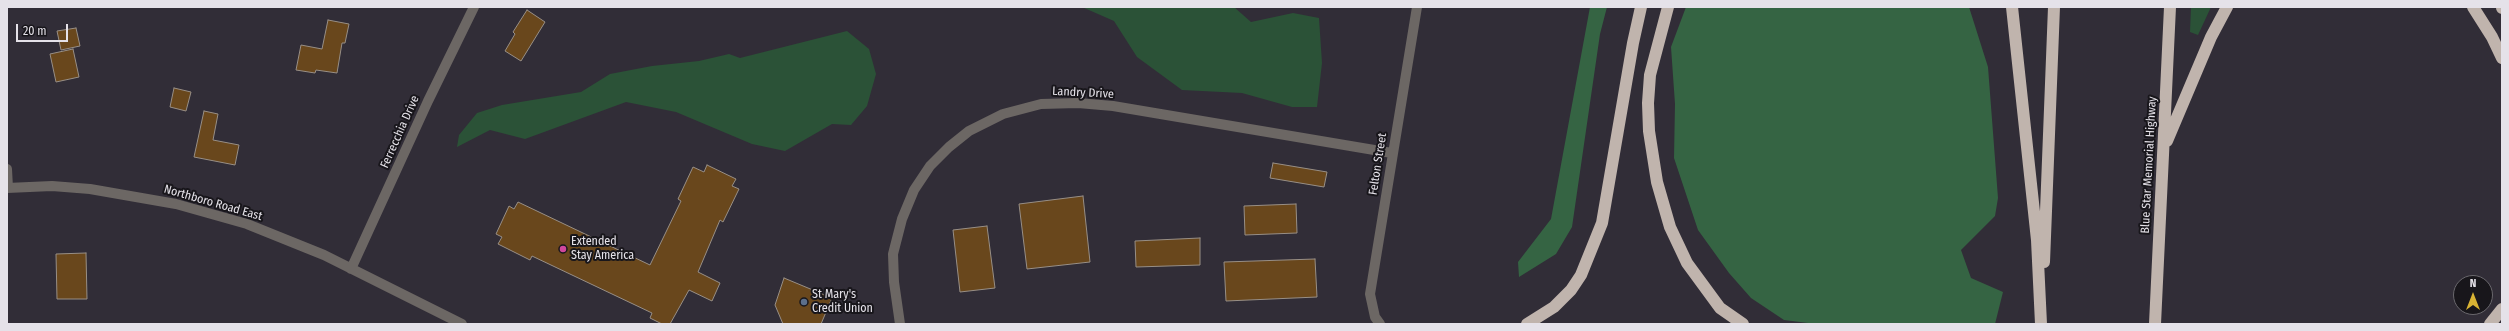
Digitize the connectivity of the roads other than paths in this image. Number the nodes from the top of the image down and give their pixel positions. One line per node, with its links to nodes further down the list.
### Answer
1 (474, 7): 15 (street, Ferrecchia Drive)
2 (1417, 7): 12 (street, Felton Street)
3 (1641, 7): 20 (highway)
4 (1668, 7): 21 (highway)
5 (2012, 7): 22 (highway)
6 (2054, 7): 22 (highway)
7 (2170, 7): 11 (highway, Blue Star Memorial Highway)
8 (2227, 7): 11 (highway)
9 (2473, 7): 10 (highway)
10 (2502, 58)
11 (2164, 147): 23 (highway, Blue Star Memorial Highway)
12 (1392, 153): 18 (street, Landry Drive); 19 (street, Felton Street)
13 (7, 169): 14 (street)
14 (8, 188): 15 (street, Northboro Road East)
15 (351, 269): 17 (street, Northboro Road East)
16 (2502, 308): 24 (highway)
17 (462, 324)
18 (900, 324)
19 (1380, 324)
20 (1527, 324)
21 (1743, 324)
22 (2041, 324)
23 (2155, 324)
24 (2490, 324)

